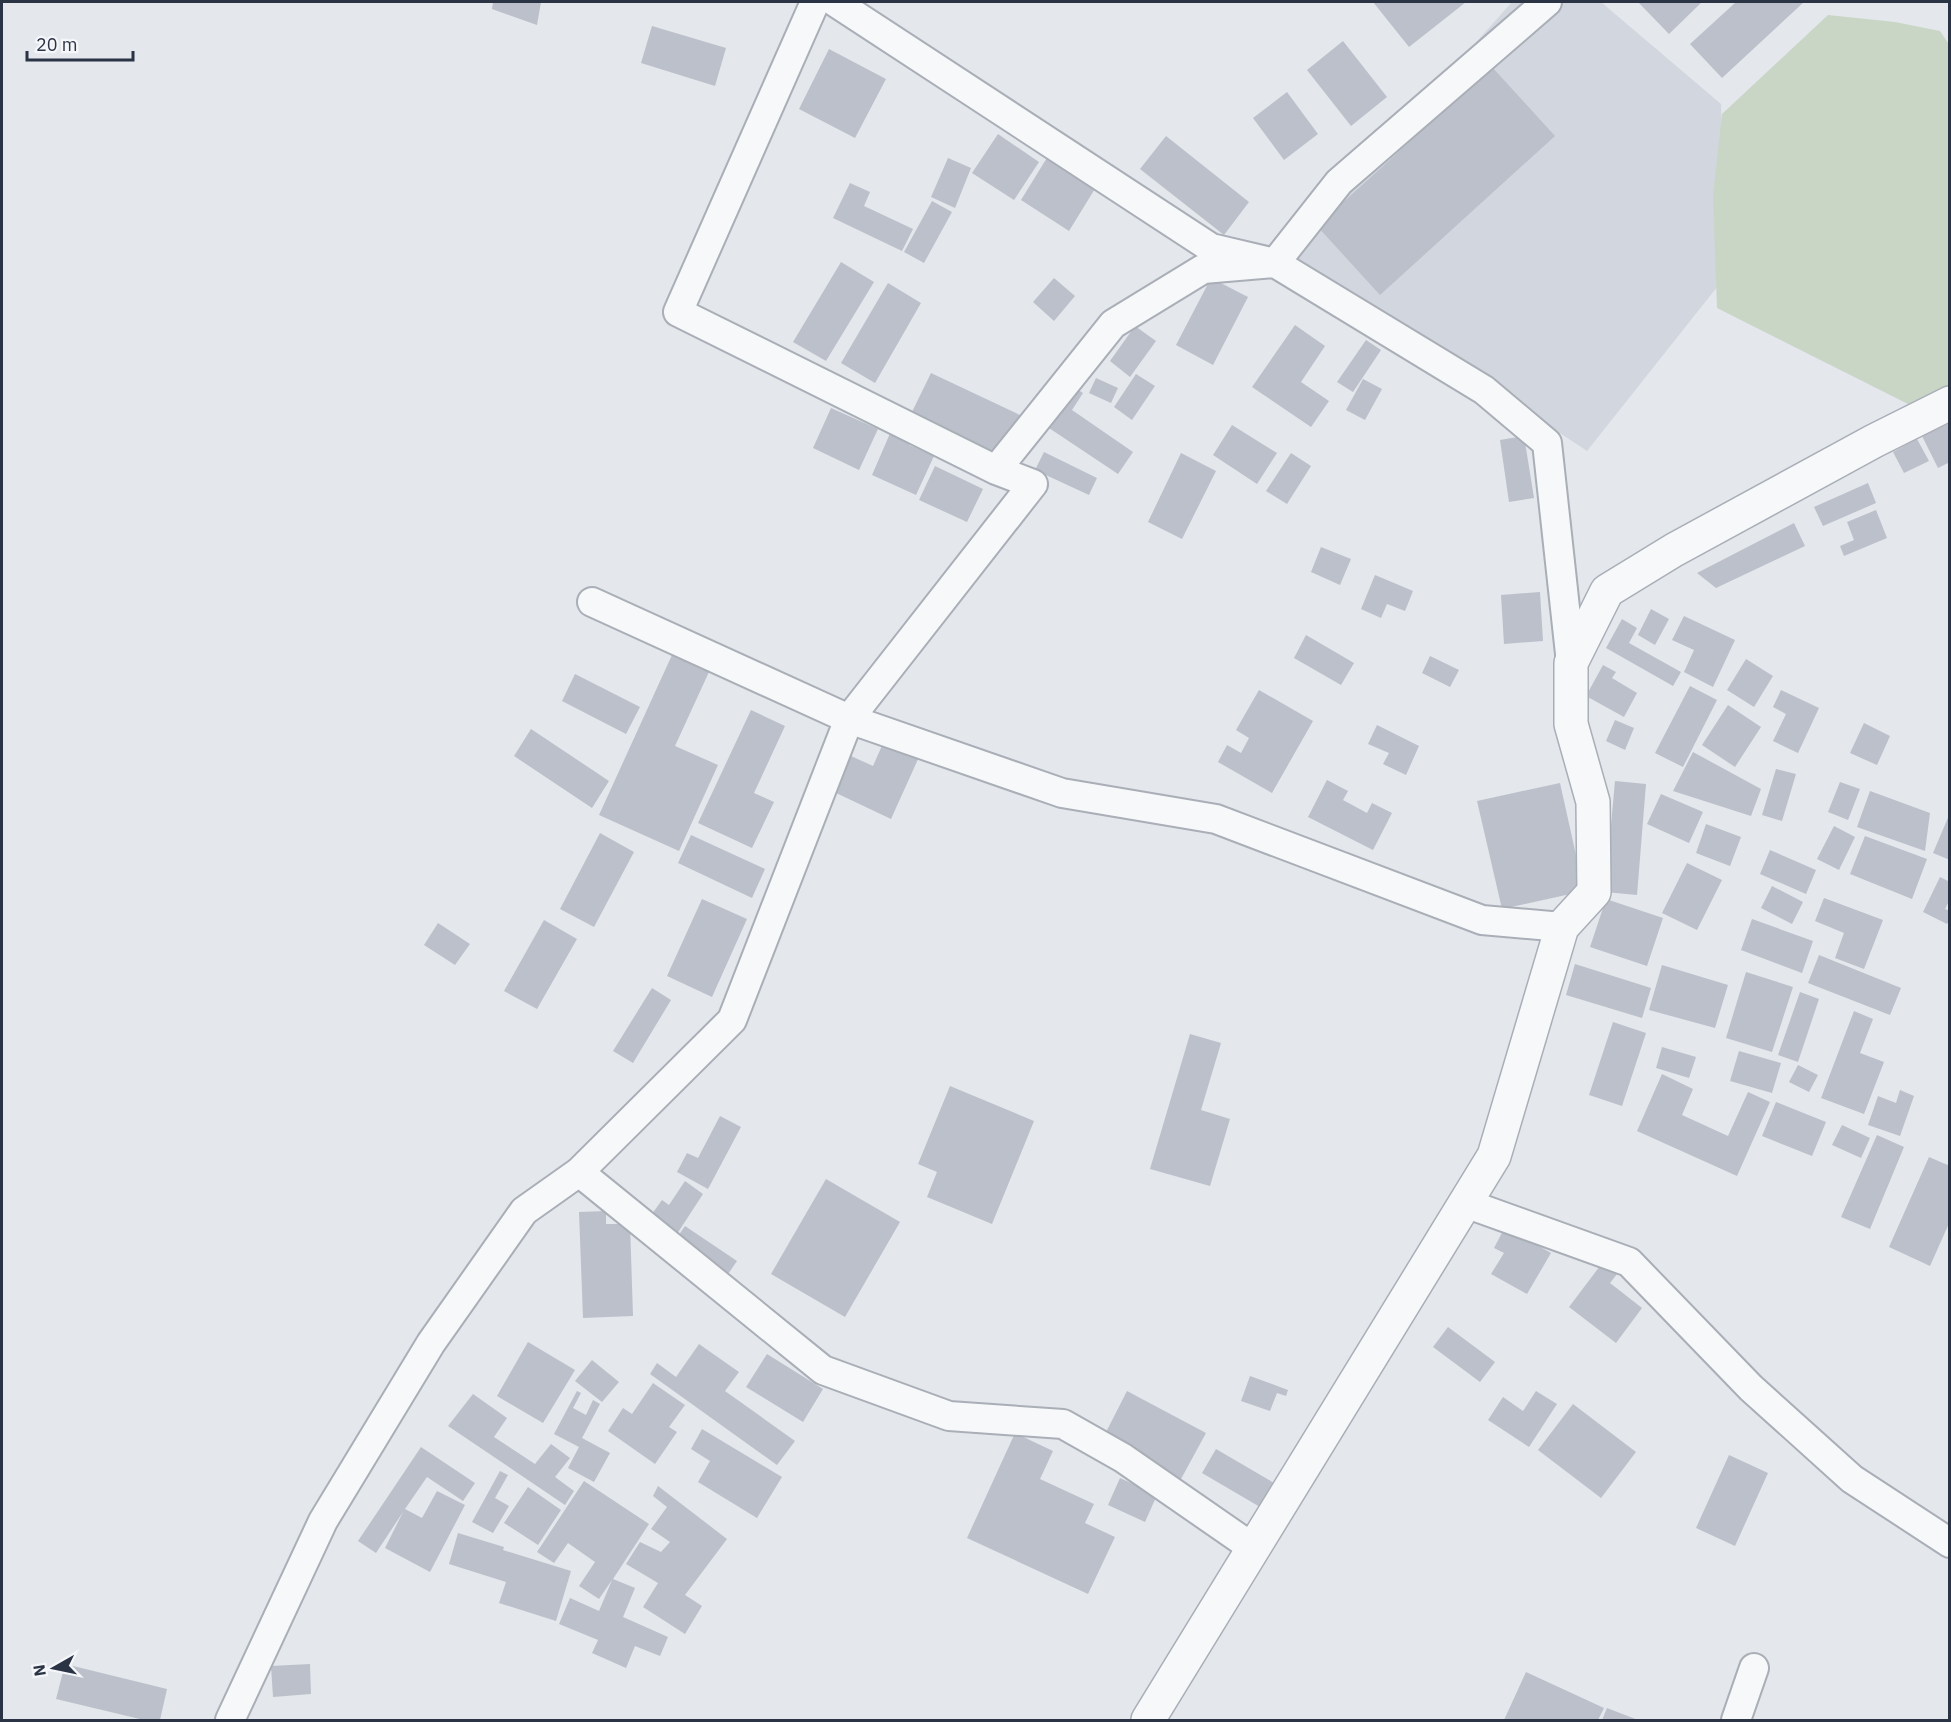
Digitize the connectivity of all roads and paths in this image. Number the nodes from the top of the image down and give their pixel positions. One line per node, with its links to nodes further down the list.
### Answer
1 (815, 2): 6 (street)
2 (835, 2): 4 (street)
3 (1546, 2): 4 (street)
4 (1275, 263): 6 (street); 8 (street)
5 (1950, 403): 8 (street)
6 (996, 470): 9 (street)
7 (592, 602): 9 (street)
8 (1571, 663): 10 (street)
9 (849, 719): 10 (street); 11 (street)
10 (1562, 927): 12 (street)
11 (579, 1172): 14 (street); 16 (street)
12 (1465, 1203): 13 (street); 14 (street)
13 (1950, 1543)
14 (1253, 1548): 17 (street)
15 (1754, 1668): 18 (street)
16 (230, 1720)
17 (1149, 1720)
18 (1736, 1720)

